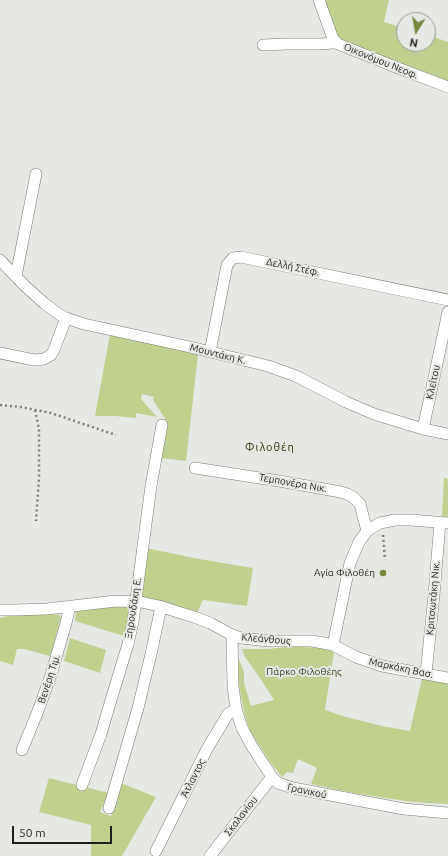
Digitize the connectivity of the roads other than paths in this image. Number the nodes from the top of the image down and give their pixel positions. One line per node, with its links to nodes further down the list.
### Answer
1 (319, 0): 2 (street, Οικονόμου Νεοφ.)
2 (336, 42): 3 (street); 4 (street, Οικονόμου Νεοφ.)
3 (263, 45)
4 (448, 87)
5 (36, 174): 7 (street)
6 (0, 260): 7 (street, Μουντάκη Κ.)
7 (16, 276): 10 (street, Μουντάκη Κ.)
8 (448, 300): 11 (street, Δελλή Στέφ.)
9 (448, 312): 14 (street, Κλείτου)
10 (66, 318): 11 (street, Μουντάκη Κ.); 12 (street)
11 (210, 352): 14 (street, Μουντάκη Κ.)
12 (0, 353)
13 (162, 425): 19 (street, Ξηρουδάκη Ε.)
14 (423, 429): 15 (street, Μουντάκη Κ.)
15 (448, 434)
16 (195, 468): 18 (street, Τεμπονέρα Νικ.)
17 (444, 523): 18 (street); 25 (street, Κριτσωτάκη Νικ.)
18 (367, 531): 24 (street)
19 (136, 602): 20 (street, Κλεάνθους); 21 (street, Κλεάνθους); 30 (street, Ξηρουδάκη Ε.)
20 (70, 606): 22 (street, Κλεάνθους); 28 (street, Βενέρη Τιμ.)
21 (161, 607): 23 (street, Κλεάνθους); 31 (street)
22 (0, 610)
23 (232, 635): 24 (street, Κλεάνθους); 27 (street, Γρανικού)
24 (333, 645): 25 (street, Μαρκάκη Βασ.)
25 (426, 674): 26 (street, Μαρκάκη Βασ.)
26 (448, 678)
27 (236, 709): 29 (street, Γρανικού); 33 (street, Άτλαντος)
28 (22, 750)
29 (272, 777): 32 (street, Γρανικού); 34 (street, Σκαλανίου)
30 (82, 785)
31 (109, 808)
32 (448, 813)
33 (156, 851)
34 (210, 856)

